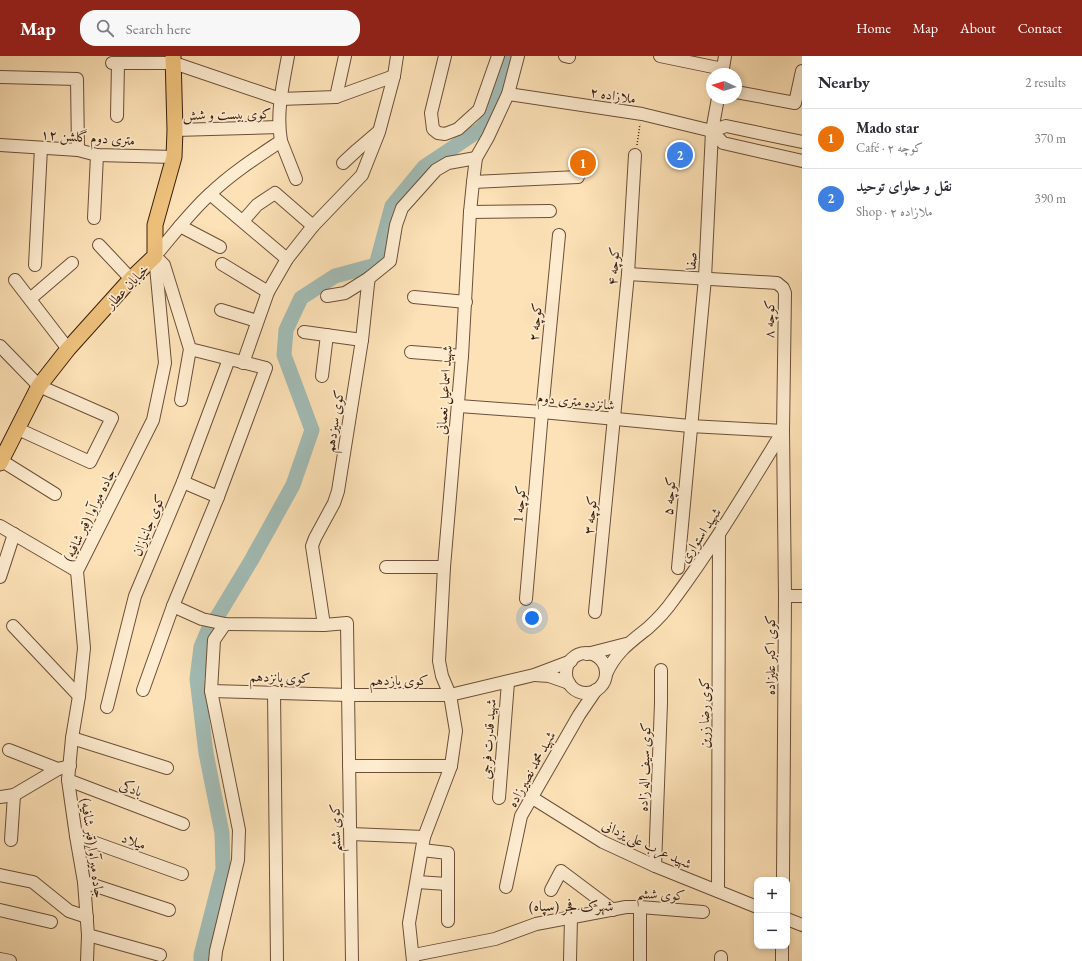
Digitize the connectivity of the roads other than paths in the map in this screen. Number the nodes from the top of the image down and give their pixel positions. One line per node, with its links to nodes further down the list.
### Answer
1 (288, 56): 18 (street)
2 (345, 56): 17 (street)
3 (397, 56): 13 (street)
4 (445, 56): 5 (street)
5 (498, 56)
6 (518, 56): 16 (street, شهید اسماعیل نعمانی)
7 (660, 56): 10 (street)
8 (725, 56): 11 (street)
9 (173, 60): 18 (street); 20 (street); 22 (main road, خیابان عطار)
10 (707, 68)
11 (724, 68)
12 (802, 71): 15 (street)
13 (394, 76): 17 (street); 24 (street)
14 (0, 77): 29 (street)
15 (742, 93)
16 (508, 94): 23 (street, ملازاده ۲); 33 (street, شهید اسماعیل نعمانی)
17 (336, 96): 18 (street)
18 (280, 99): 21 (street)
19 (717, 104): 23 (street, صفا)
20 (117, 116)
21 (279, 127): 22 (street, کوی بیست و شش); 25 (street)
22 (175, 130): 32 (main road, خیابان عطار)
23 (712, 131): 26 (street); 34 (street); 56 (street, صفا)
24 (379, 132): 35 (street); 45 (street)
25 (282, 141): 37 (street); 39 (street)
26 (802, 142)
27 (0, 145): 28 (street, ۱۲ متری دوم گلشن)
28 (41, 148): 29 (street, ۱۲ متری دوم گلشن); 53 (street)
29 (78, 150): 30 (street, ۱۲ متری دوم گلشن)
30 (97, 154): 32 (street, ۱۲ متری دوم گلشن); 42 (street)
31 (635, 155): 54 (street, کوچه ۴)
32 (174, 157): 49 (main road, خیابان عطار)
33 (476, 158): 38 (street, شهید اسماعیل نعمانی); 55 (street)
34 (802, 161)
35 (343, 163)
36 (578, 178): 38 (street)
37 (296, 179)
38 (472, 182): 41 (street, شهید اسماعیل نعمانی)
39 (210, 194): 43 (street); 44 (street)
40 (550, 211): 41 (street)
41 (470, 212): 63 (street, شهید اسماعیل نعمانی)
42 (94, 218)
43 (243, 221): 45 (street); 50 (street)
44 (180, 226): 48 (street); 49 (street)
45 (313, 226): 50 (street)
46 (559, 235): 80 (street, کوچه ۲)
47 (99, 245): 57 (street)
48 (220, 247)
49 (156, 256): 57 (main road, خیابان عطار); 71 (street); 95 (street, جاده میرآوا (قبر شافیه))
50 (288, 259): 59 (street)
51 (72, 263): 62 (street)
52 (222, 264): 59 (street)
53 (35, 265)
54 (628, 274): 56 (street); 81 (street, کوچه ۴)
55 (369, 278): 60 (street); 68 (street, کوی سیزدهم)
56 (705, 278): 82 (street, صفا); 84 (street, کوچه ۸)
57 (131, 279): 70 (main road, خیابان عطار)
58 (15, 280): 62 (street)
59 (268, 292): 65 (street)
60 (327, 296)
61 (414, 297): 63 (street)
62 (30, 299): 70 (street)
63 (466, 302): 73 (street, شهید اسماعیل نعمانی)
64 (221, 310): 65 (street)
65 (257, 321): 75 (street)
66 (304, 332): 67 (street)
67 (328, 335): 68 (street); 76 (street)
68 (362, 340): 103 (street, کوی سیزدهم)
69 (0, 346): 77 (street)
70 (68, 348): 77 (main road, خیابان عطار)
71 (190, 349): 74 (street); 78 (street)
72 (411, 352): 73 (street)
73 (462, 356): 79 (street, شهید اسماعیل نعمانی)
74 (229, 359): 75 (street); 86 (street, کوی جانبازان)
75 (243, 362): 88 (street)
76 (322, 376)
77 (39, 386): 83 (main road, خیابان عطار); 83 (street)
78 (181, 400)
79 (458, 406): 80 (street, شانزده متری دوم); 93 (street, شهید اسماعیل نعمانی)
80 (542, 412): 81 (street, شانزده متری دوم); 99 (street, کوچه 1)
81 (614, 420): 82 (street, شانزده متری دوم); 101 (street, کوچه ۳)
82 (690, 426): 84 (street, شانزده متری دوم); 94 (street, کوچه ۵)
83 (18, 429): 85 (main road, خیابان عطار)
84 (783, 431): 91 (street, شهید استواری); 97 (street, کوی اکبر علیزاده)
85 (1, 462): 87 (street)
86 (183, 482): 88 (street); 120 (street, کوی جانبازان)
87 (55, 494)
88 (218, 497): 100 (street)
89 (0, 526): 90 (street)
90 (14, 534): 95 (street); 96 (street)
91 (719, 536): 105 (street, شهید استواری); 149 (street, کوی رضا زرین)
92 (386, 567): 93 (street)
93 (444, 567): 118 (street, شهید اسماعیل نعمانی)
94 (678, 568)
95 (77, 571): 119 (street, جاده میرآوا (قبر شافیه))
96 (0, 577)
97 (785, 596): 98 (street); 143 (street, کوی اکبر علیزاده)
98 (802, 596)
99 (526, 599)
100 (173, 606): 102 (street); 113 (street)
101 (595, 612)
102 (225, 624): 103 (street); 115 (street)
103 (324, 625): 117 (street)
104 (13, 626): 119 (street)
105 (627, 644): 106 (street, شهید استواری); 109 (street, شهید استواری)
106 (587, 654): 107 (street); 109 (street)
107 (571, 661): 110 (street, کوی یازدهم); 112 (street)
108 (661, 670): 140 (street, کوی سیف اله زاده)
109 (606, 674): 114 (street)
110 (534, 675): 111 (street, کوی یازدهم); 112 (street)
111 (508, 682): 118 (street, کوی یازدهم); 133 (street, شهید قدرت فرجی)
112 (571, 686): 114 (street); 121 (street)
113 (143, 690)
114 (596, 690): 121 (street, شهید محمد نصیرزاده)
115 (211, 691): 116 (street, کوی پانزدهم); 169 (street)
116 (274, 692): 117 (street, کوی پانزدهم); 170 (street)
117 (348, 695): 118 (street, کوی یازدهم); 125 (street, کوی ششم)
118 (450, 695): 126 (street, شهید اسماعیل نعمانی)
119 (79, 696): 122 (street, جاده میرآوا (قبر شافیه))
120 (107, 707)
121 (579, 715): 132 (street, شهید محمد نصیرزاده)
122 (72, 738): 124 (street, جاده میرآوا (قبر شافیه)); 127 (street)
123 (9, 750): 128 (street)
124 (70, 766): 128 (street); 129 (street, جاده میرآوا (قبر شافیه))
125 (349, 766): 126 (street); 135 (street, کوی ششم)
126 (451, 766): 137 (street, شهید اسماعیل نعمانی)
127 (167, 768)
128 (58, 769): 130 (street)
129 (68, 780): 134 (street, بادکی); 136 (street, جاده میرآوا (قبر شافیه))
130 (14, 796): 131 (street); 138 (street)
131 (0, 797)
132 (531, 797): 140 (street, شهید عرب علی یزدانی); 147 (street, شهید محمد نصیرزاده)
133 (499, 798)
134 (183, 824)
135 (351, 834): 137 (street); 171 (street, کوی ششم)
136 (76, 836): 142 (street, میلاد); 144 (street, جاده میرآوا (قبر شافیه))
137 (424, 837): 139 (street, شهید اسماعیل نعمانی)
138 (11, 840)
139 (422, 850): 145 (street, شهید اسماعیل نعمانی); 146 (street)
140 (655, 866): 149 (street, شهید عرب علی یزدانی)
141 (0, 874): 156 (street)
142 (182, 874)
143 (783, 877)
144 (84, 882): 153 (street); 156 (street, جاده میرآوا (قبر شافیه))
145 (417, 882): 146 (street); 165 (street, شهید اسماعیل نعمانی)
146 (447, 884): 159 (street)
147 (506, 887)
148 (551, 890): 154 (street)
149 (718, 891): 150 (street, شهید عرب علی یزدانی)
150 (754, 906)
151 (640, 907): 154 (street, کوی ششم); 155 (street, کوی ششم); 173 (street)
152 (0, 910): 160 (street)
153 (168, 910)
154 (613, 910): 157 (street, کوی ششم)
155 (703, 912)
156 (87, 917): 162 (street, جاده میرآوا (قبر شافیه))
157 (571, 917): 165 (street, کوی ششم); 172 (street)
158 (790, 920): 161 (street)
159 (448, 921)
160 (51, 922)
161 (802, 925)
162 (88, 935): 164 (street); 168 (street, جاده میرآوا (قبر شافیه))
163 (782, 949): 174 (street)
164 (160, 955)
165 (413, 958)
166 (0, 959): 167 (street)
167 (10, 961)
168 (88, 961)
169 (215, 961)
170 (277, 961)
171 (352, 961)
172 (570, 961)
173 (640, 961)
174 (782, 961)

